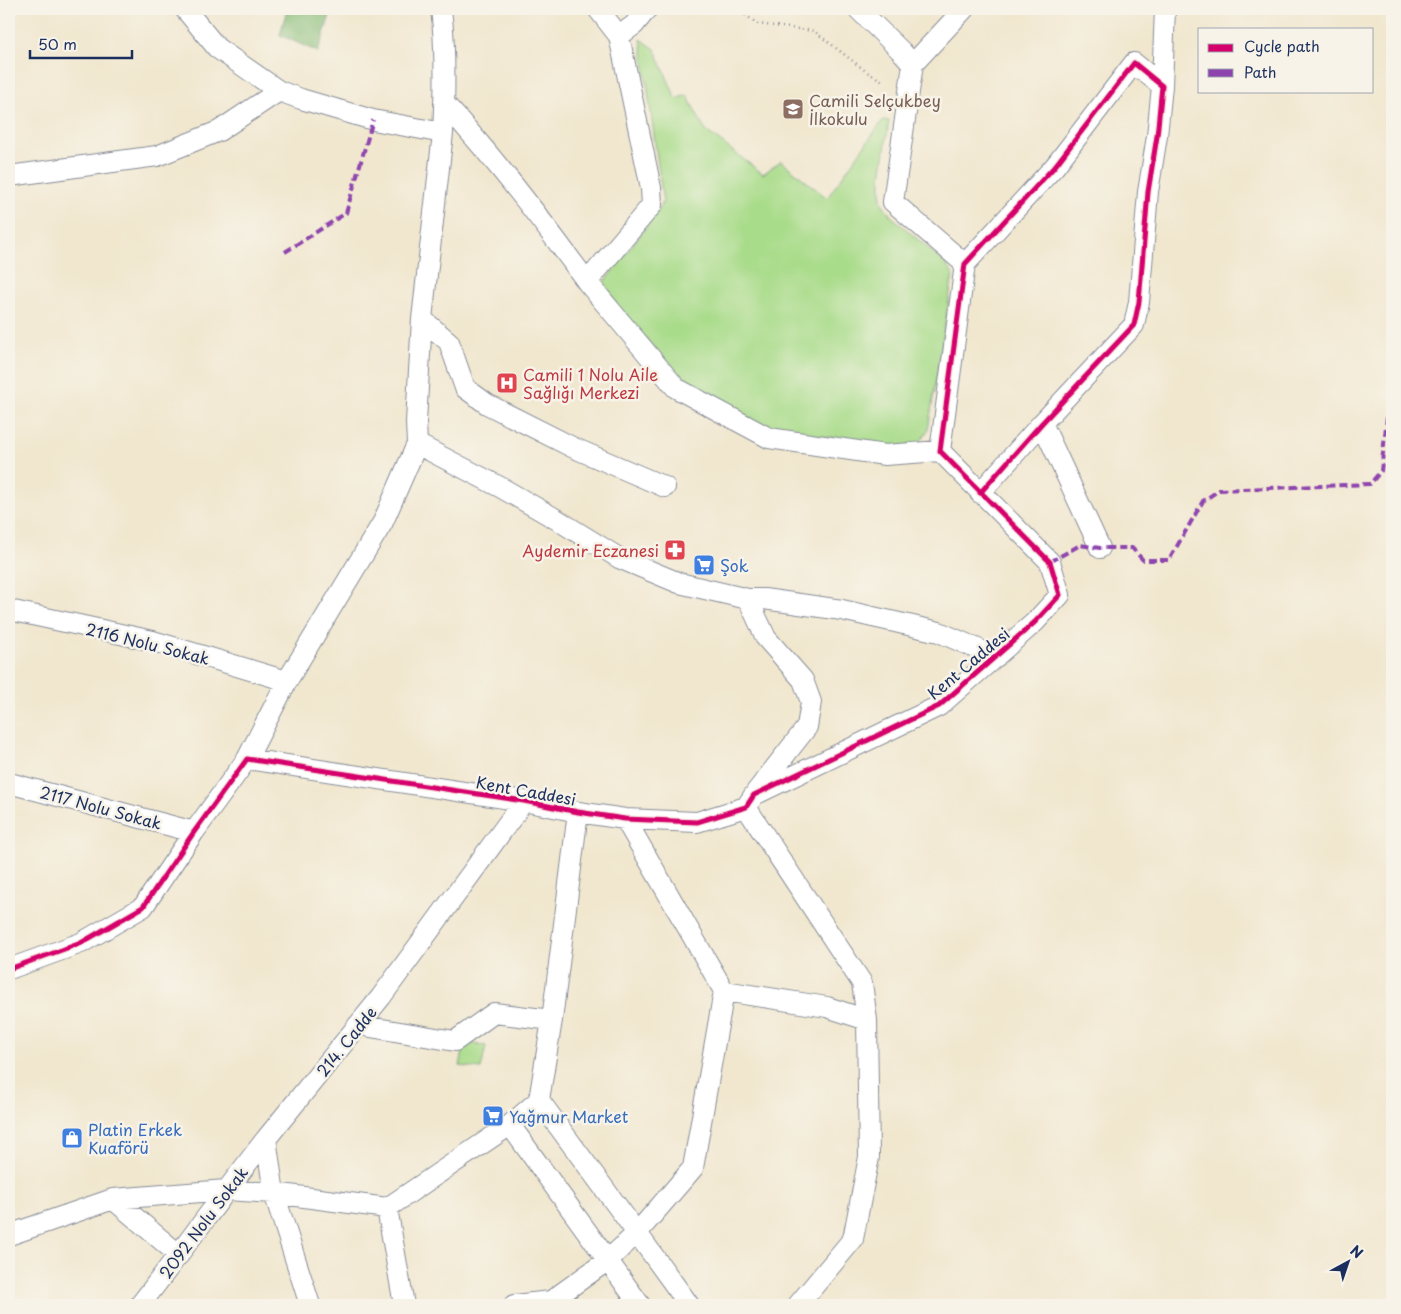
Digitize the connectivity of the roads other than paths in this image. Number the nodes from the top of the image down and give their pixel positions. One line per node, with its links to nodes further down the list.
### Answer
1 (185, 9): 11 (street)
2 (441, 9): 12 (street)
3 (598, 9): 8 (street)
4 (647, 9): 8 (street)
5 (858, 9): 9 (street)
6 (964, 9): 9 (street)
7 (1165, 9): 10 (street)
8 (619, 36): 16 (street)
9 (912, 64): 15 (street)
10 (1162, 86): 15 (street); 18 (street)
11 (279, 91): 13 (street); 14 (street)
12 (444, 103): 13 (street); 16 (street)
13 (443, 133): 17 (street)
14 (9, 176)
15 (965, 264): 20 (street)
16 (586, 282): 20 (street)
17 (422, 319): 19 (street); 21 (street)
18 (1042, 423): 22 (street); 23 (street)
19 (417, 444): 24 (street); 27 (street)
20 (940, 451): 22 (street)
21 (665, 488)
22 (980, 493): 26 (street, Kent Caddesi)
23 (1100, 548)
24 (748, 599): 26 (street); 31 (street)
25 (9, 610): 27 (street, 2116 Nolu Sokak)
26 (996, 656): 31 (street, Kent Caddesi)
27 (287, 681): 28 (street)
28 (247, 759): 30 (street, Kent Caddesi); 34 (street)
29 (9, 782): 34 (street, 2117 Nolu Sokak)
30 (524, 801): 32 (street, Kent Caddesi); 39 (street, 214. Cadde)
31 (750, 801): 33 (street, Kent Caddesi); 38 (street)
32 (578, 812): 33 (street, Kent Caddesi); 37 (street)
33 (625, 819): 36 (street)
34 (194, 832): 35 (street)
35 (10, 967)
36 (724, 991): 38 (street); 47 (street)
37 (552, 1020): 39 (street); 40 (street)
38 (867, 1020): 57 (street)
39 (358, 1025): 42 (street, 214. Cadde)
40 (539, 1100): 41 (street); 47 (street)
41 (510, 1125): 46 (street); 50 (street)
42 (266, 1139): 43 (street, 2092 Nolu Sokak); 44 (street)
43 (226, 1190): 44 (street); 45 (street); 49 (street, 2092 Nolu Sokak)
44 (274, 1192): 46 (street); 52 (street)
45 (113, 1199): 48 (street); 49 (street)
46 (387, 1208): 53 (street)
47 (637, 1233): 50 (street); 56 (street)
48 (9, 1234)
49 (179, 1255): 51 (street, 2092 Nolu Sokak)
50 (608, 1260): 54 (street); 55 (street)
51 (140, 1305)
52 (310, 1305)
53 (404, 1305)
54 (514, 1305)
55 (640, 1305)
56 (689, 1305)
57 (798, 1305)

